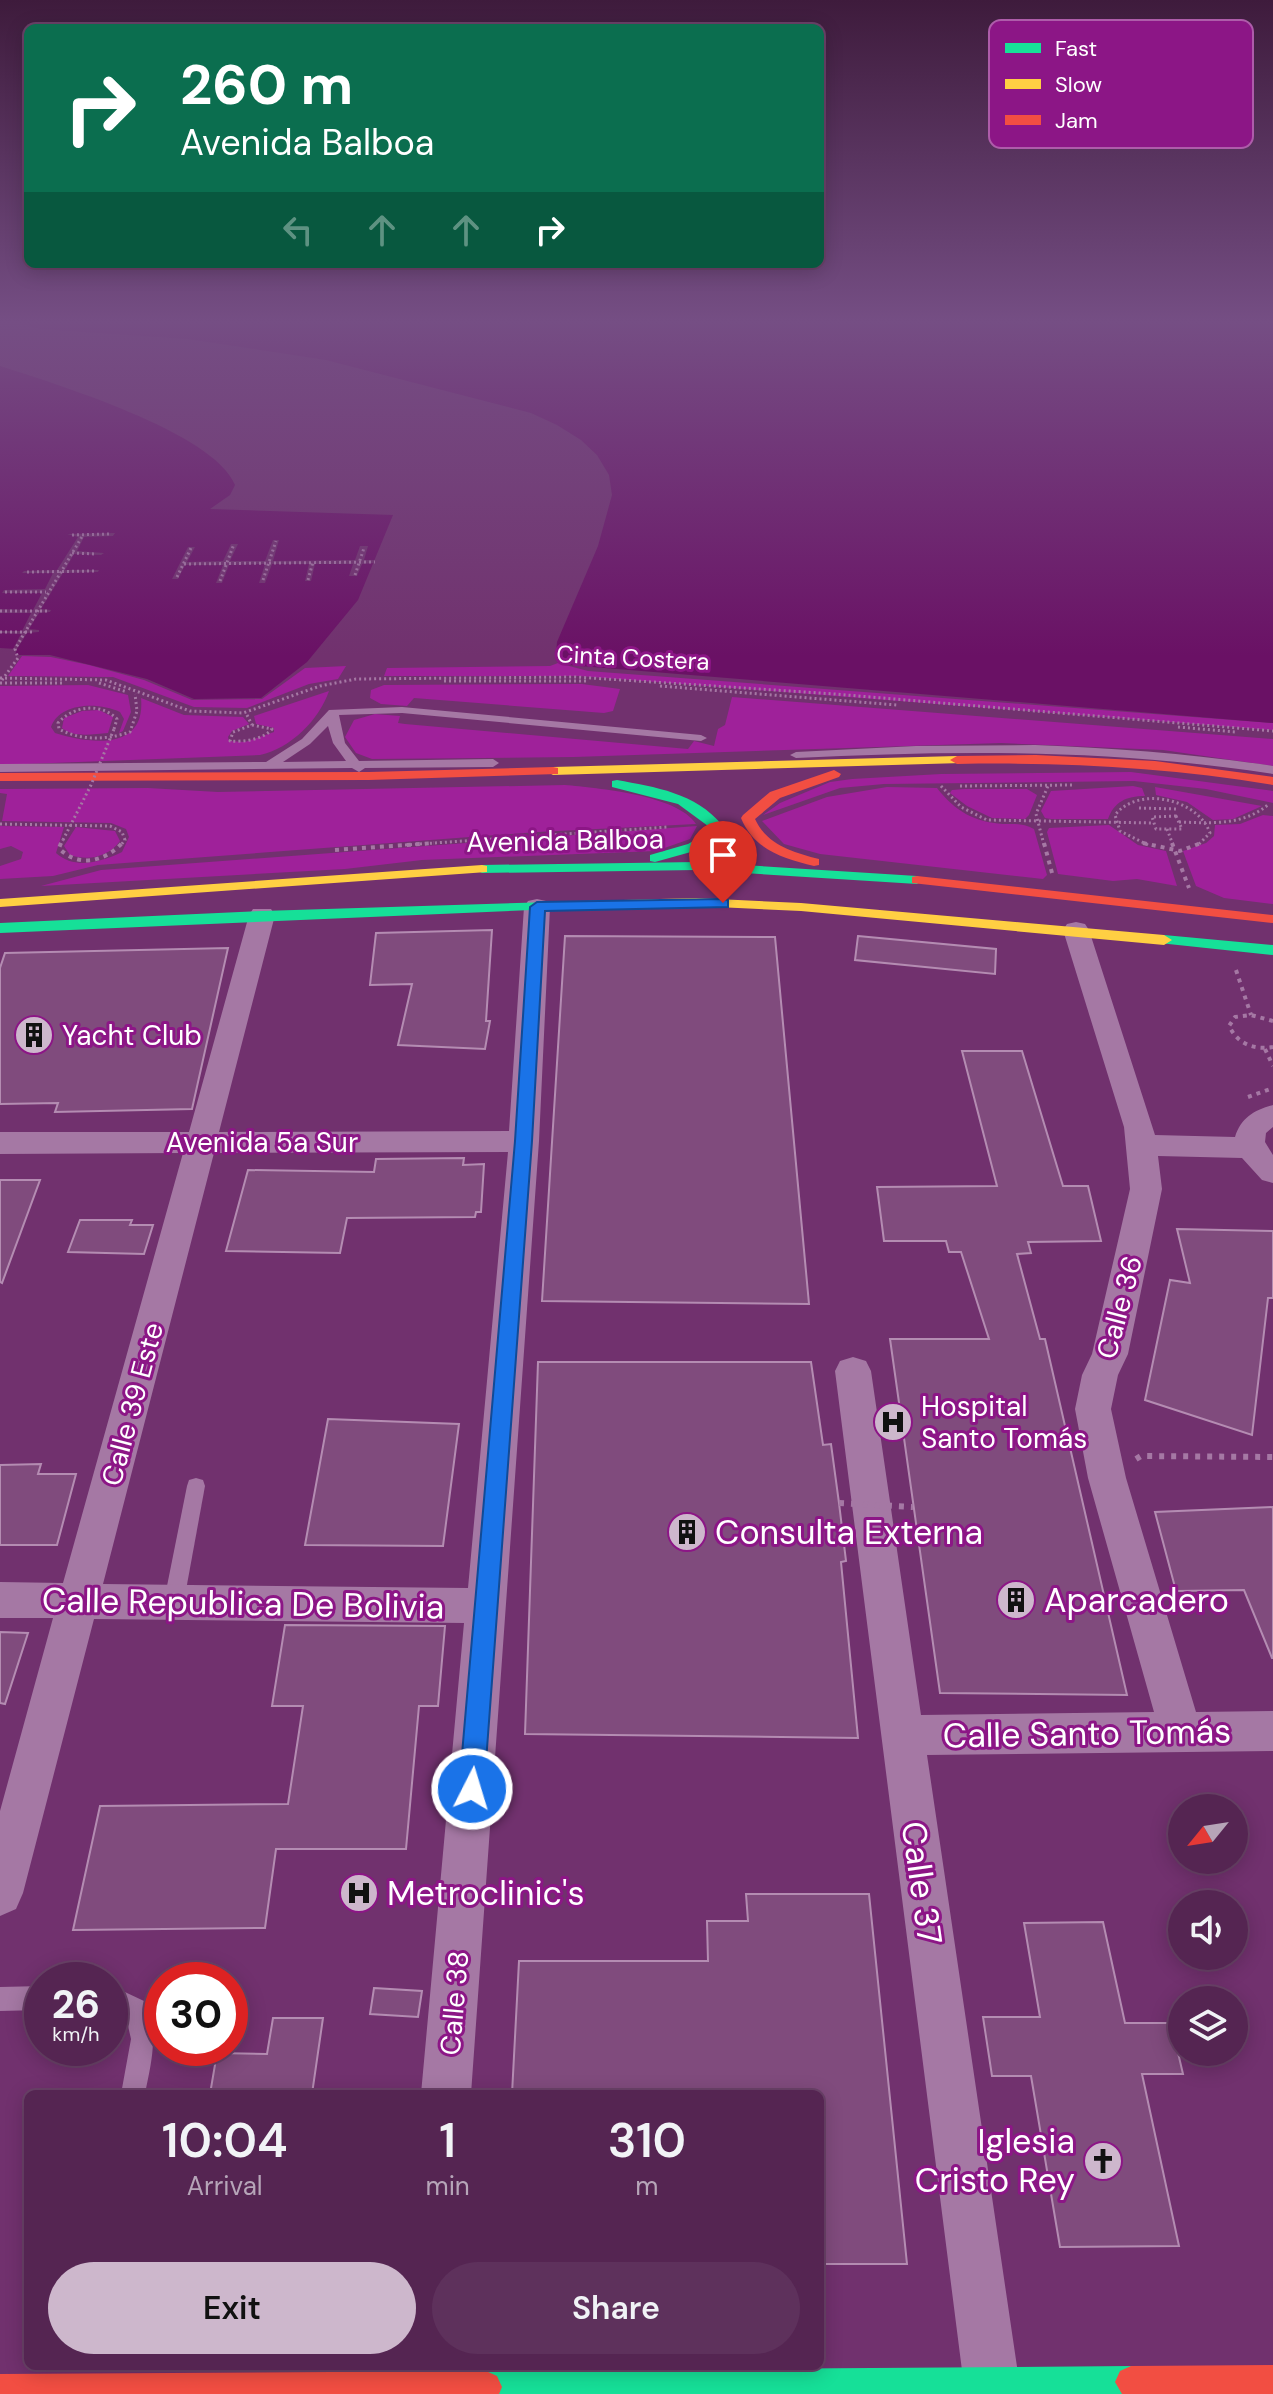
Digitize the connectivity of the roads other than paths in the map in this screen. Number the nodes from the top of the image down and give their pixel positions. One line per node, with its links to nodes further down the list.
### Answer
1 (333, 712): 2 (lane); 4 (lane); 7 (lane)
2 (701, 738)
3 (878, 760): 8 (main road); 11 (main road); 13 (main road)
4 (266, 765): 5 (lane); 7 (lane); 10 (lane)
5 (0, 768)
6 (1273, 770): 7 (lane)
7 (362, 771): 8 (main road); 10 (main road)
8 (501, 773): 12 (main road)
9 (0, 777): 10 (main road)
10 (228, 778)
11 (1273, 781)
12 (617, 865): 13 (main road, Avenida Balboa); 14 (main road, Avenida Balboa)
13 (866, 877): 17 (main road, Avenida Balboa)
14 (0, 903)
15 (537, 907): 16 (main road); 19 (main road); 22 (street, Calle 38)
16 (262, 915): 18 (main road); 23 (street, Calle 39 Este)
17 (1273, 919)
18 (0, 928)
19 (1076, 930): 20 (main road); 25 (street, Calle 36)
20 (1273, 950)
21 (1273, 1115): 26 (street)
22 (524, 1141): 23 (street, Avenida 5a Sur); 33 (street, Calle 38)
23 (202, 1142): 24 (street, Avenida 5a Sur); 30 (street, Calle 39 Este)
24 (0, 1143)
25 (1140, 1145): 26 (street); 34 (street, Calle 36)
26 (1251, 1148): 27 (street)
27 (1273, 1172)
28 (853, 1371): 36 (street, Calle 37)
29 (196, 1486): 32 (lane)
30 (80, 1599): 31 (street, Calle Republica De Bolivia); 32 (street, Calle Republica De Bolivia); 37 (street, Calle 39 Este)
31 (0, 1600)
32 (174, 1601): 33 (street, Calle Republica De Bolivia)
33 (487, 1606): 42 (street, Calle 38)
34 (1180, 1731): 35 (street, Calle Santo Tomás); 36 (street, Calle Santo Tomás)
35 (1273, 1731)
36 (901, 1735): 45 (street, Calle 37)
37 (0, 1893)
38 (24, 1998): 39 (lane)
39 (0, 1999)
40 (128, 2005): 41 (lane)
41 (134, 2090)
42 (446, 2090)
43 (1273, 2381): 45 (main road)
44 (422, 2382): 45 (main road); 46 (main road)
45 (993, 2388)
46 (0, 2390)

